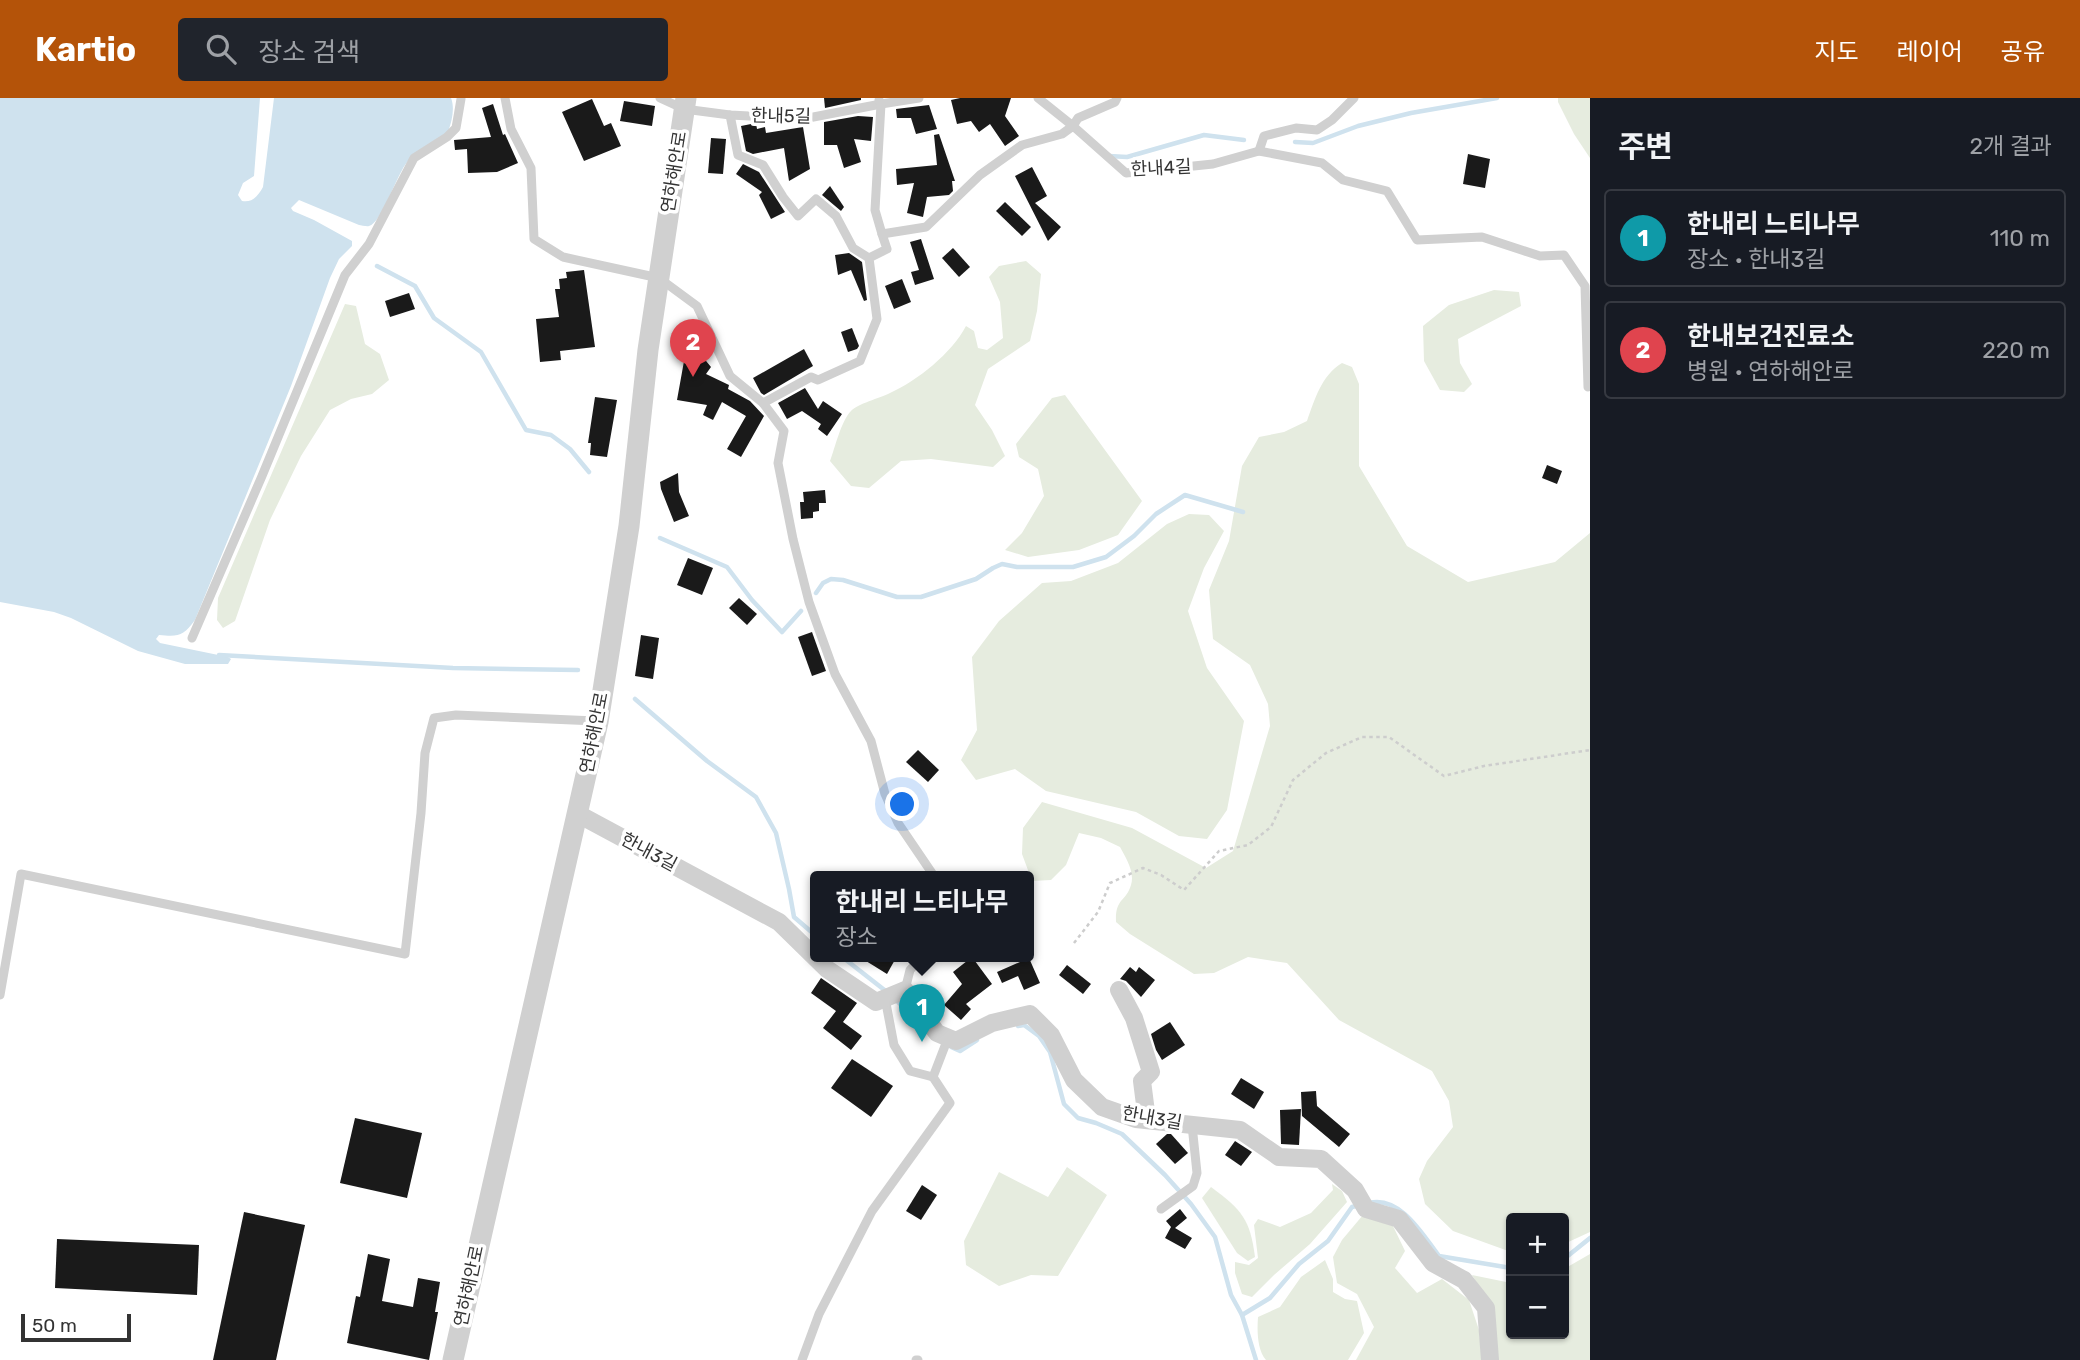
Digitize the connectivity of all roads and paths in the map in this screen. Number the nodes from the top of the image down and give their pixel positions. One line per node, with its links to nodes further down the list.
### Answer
1 (461, 98): 2 (lane); 19 (lane)
2 (469, 98)
3 (505, 98): 16 (lane)
4 (660, 98): 10 (lane, 한내5길)
5 (919, 98): 9 (lane, 한내5길)
6 (1038, 98): 12 (lane)
7 (1117, 98): 12 (lane)
8 (1354, 98): 13 (lane)
9 (880, 101): 11 (lane, 한내5길); 14 (lane)
10 (685, 104): 11 (lane, 한내5길); 16 (street, 연하해안로)
11 (730, 115): 15 (lane)
12 (1073, 125): 13 (lane, 한내4길); 14 (lane)
13 (1259, 151): 17 (lane, 한내4길)
14 (882, 234): 15 (lane)
15 (869, 258): 18 (lane)
16 (659, 278): 18 (lane); 20 (street, 연하해안로)
17 (1588, 387)
18 (763, 403): 23 (lane)
19 (192, 638)
20 (598, 722): 22 (street, 연하해안로); 30 (lane)
21 (1590, 750): 24 (path)
22 (578, 814): 25 (street, 한내3길); 37 (street, 연하해안로)
23 (930, 871)
24 (1073, 943)
25 (810, 952)
26 (820, 962): 31 (street, 한내3길)
27 (917, 962): 28 (lane)
28 (905, 990): 31 (street); 32 (street)
29 (1119, 990): 34 (street)
30 (0, 995)
31 (886, 998): 33 (lane)
32 (948, 1038): 33 (lane); 34 (street, 한내3길)
33 (933, 1077): 38 (lane)
34 (1147, 1120): 35 (street, 한내3길)
35 (1192, 1125): 36 (lane); 39 (street, 한내3길)
36 (1161, 1209)
37 (453, 1360)
38 (802, 1360)
39 (1490, 1360)

